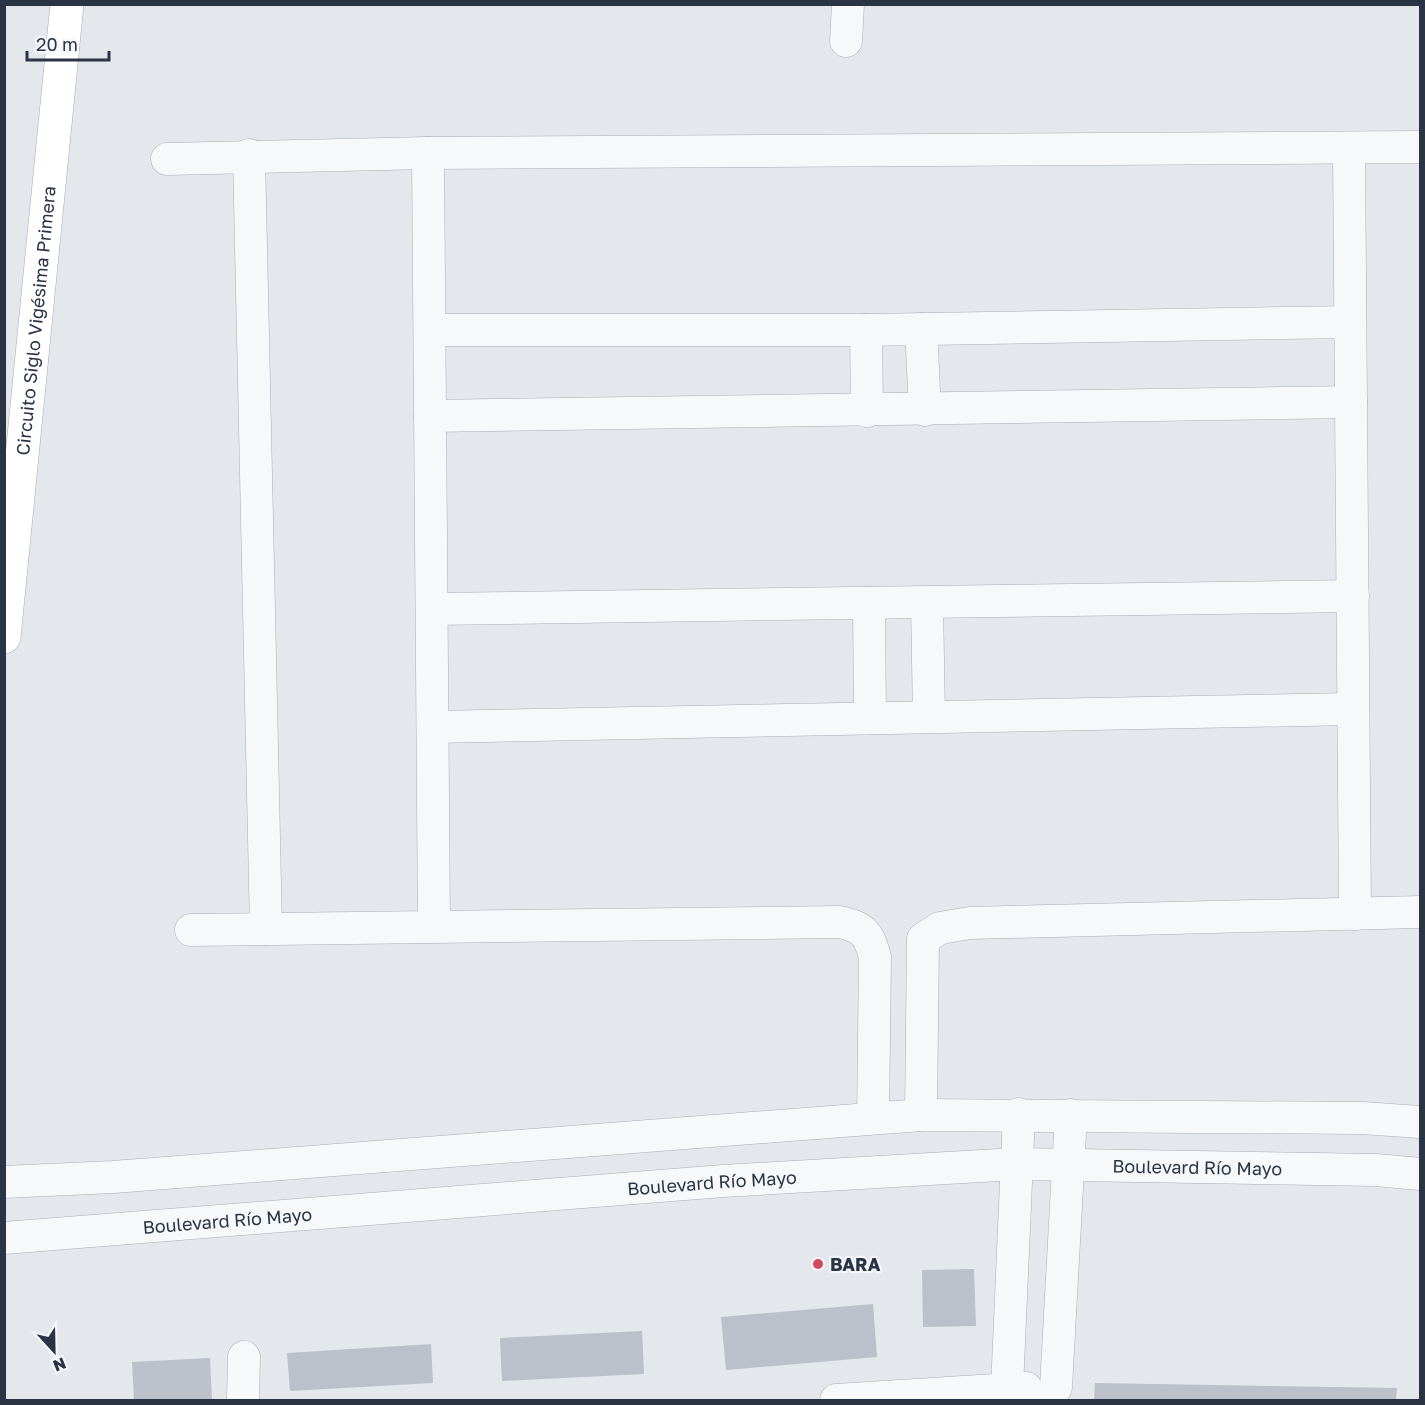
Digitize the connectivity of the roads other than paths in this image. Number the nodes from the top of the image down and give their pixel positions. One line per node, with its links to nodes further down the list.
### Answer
1 (67, 4): 21 (main road, Circuito Siglo Vigésima Primera)
2 (848, 4): 3 (street)
3 (846, 41)
4 (1420, 147): 5 (street)
5 (1349, 149): 6 (street); 9 (street)
6 (428, 153): 7 (street); 11 (street)
7 (249, 155): 8 (street); 29 (street)
8 (167, 159)
9 (1350, 322): 10 (street); 13 (street)
10 (921, 329): 12 (street); 14 (street)
11 (430, 330): 12 (street); 16 (street)
12 (866, 330): 15 (street)
13 (1351, 402): 14 (street); 17 (street)
14 (925, 410): 15 (street)
15 (867, 411): 16 (street)
16 (430, 416): 20 (street)
17 (1353, 597): 19 (street); 22 (street)
18 (869, 603): 19 (street); 20 (street); 24 (street)
19 (927, 603): 23 (street)
20 (432, 609): 25 (street)
21 (4, 637)
22 (1353, 709): 23 (street); 27 (street)
23 (929, 717): 24 (street)
24 (870, 718): 25 (street)
25 (433, 727): 28 (street)
26 (1420, 912): 27 (street)
27 (1355, 914): 32 (street)
28 (434, 926): 29 (street); 34 (street)
29 (266, 929): 30 (street)
30 (191, 930)
31 (1019, 1114): 32 (street); 33 (street); 36 (street)
32 (921, 1115): 34 (street)
33 (1071, 1115): 35 (street); 37 (street)
34 (873, 1118): 39 (street)
35 (1420, 1122)
36 (1016, 1164): 37 (street, Boulevard Río Mayo); 40 (street, Boulevard Río Mayo); 42 (street)
37 (1069, 1164): 38 (street, Boulevard Río Mayo); 43 (street)
38 (1420, 1174)
39 (4, 1182)
40 (4, 1238)
41 (244, 1357): 44 (street)
42 (1011, 1394): 43 (street); 45 (street)
43 (1053, 1394)
44 (243, 1401)
45 (836, 1401)

